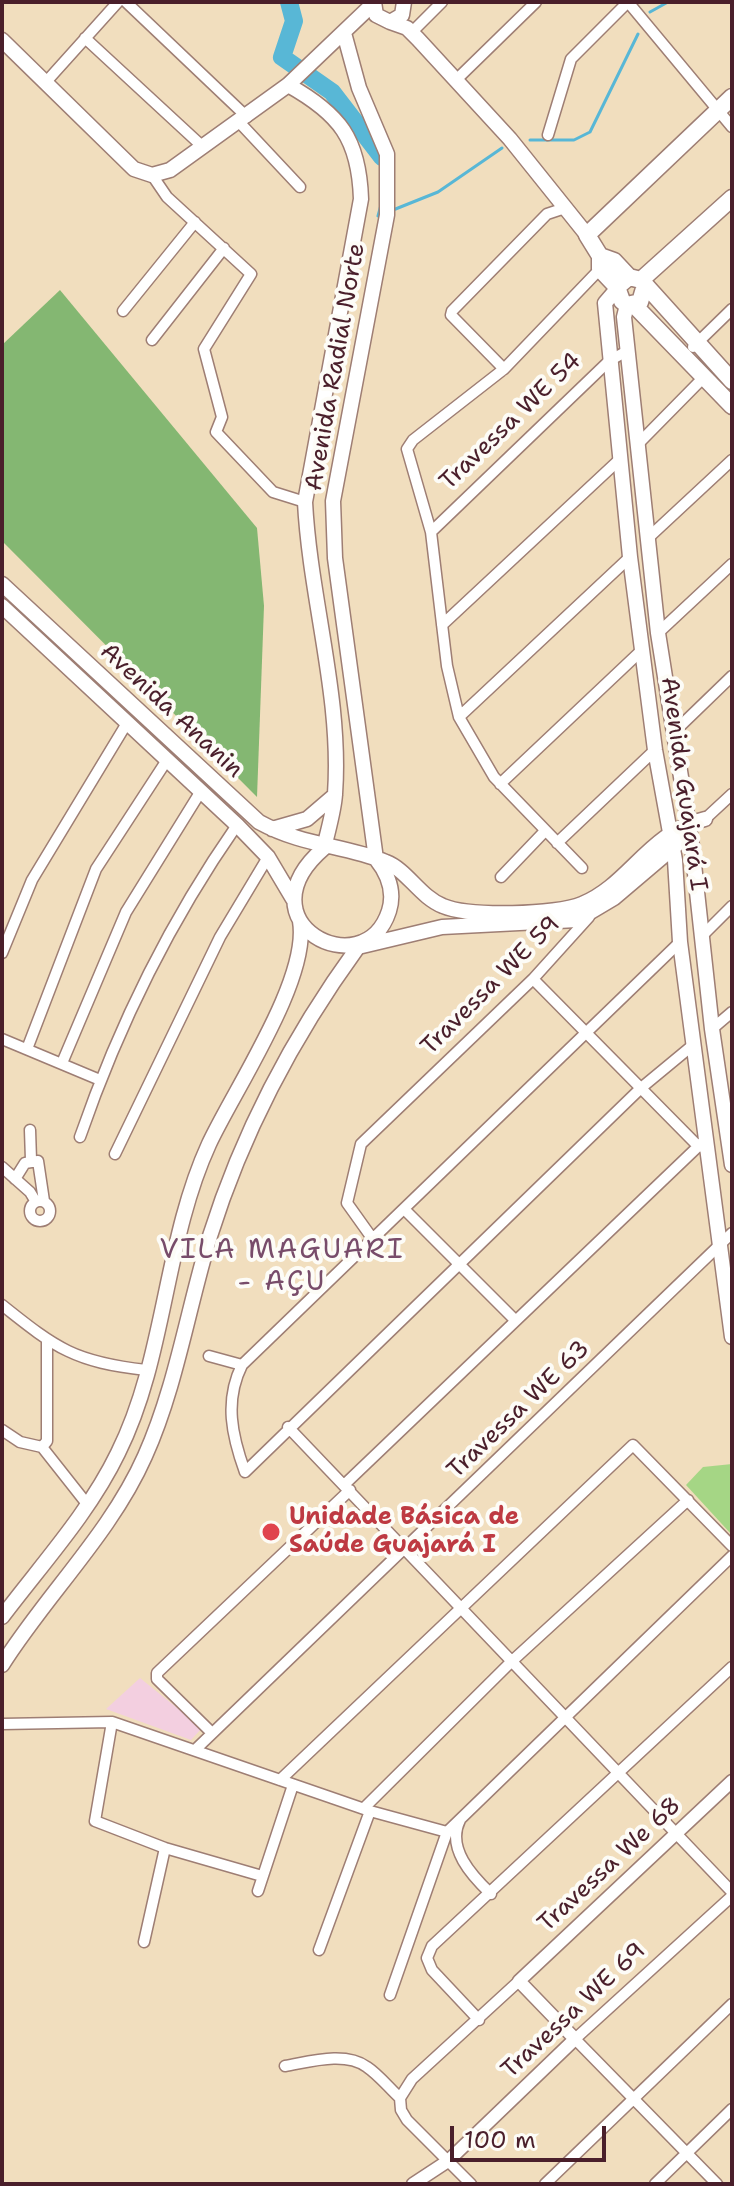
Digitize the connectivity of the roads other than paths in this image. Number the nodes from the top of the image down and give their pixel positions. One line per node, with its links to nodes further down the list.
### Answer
1 (118, 2): 11 (street)
2 (126, 2): 18 (street)
3 (374, 2): 8 (main road); 9 (main road)
4 (442, 2): 10 (street)
5 (536, 2): 14 (street)
6 (628, 2): 17 (street); 20 (street)
7 (404, 6): 8 (main road); 10 (main road)
8 (386, 21): 9 (main road); 10 (main road)
9 (344, 33): 13 (main road); 75 (main road, Avenida Radial Norte)
10 (417, 33): 14 (main road)
11 (85, 38): 15 (street); 21 (street)
12 (2, 40): 15 (main road)
13 (291, 81): 18 (main road); 46 (main road, Avenida Radial Norte)
14 (455, 81): 25 (main road)
15 (46, 82): 22 (main road)
16 (732, 97): 17 (main road)
17 (717, 112): 19 (street); 27 (main road)
18 (243, 120): 21 (main road); 23 (street)
19 (732, 127)
20 (548, 135)
21 (203, 147): 22 (main road)
22 (152, 175): 26 (street)
23 (300, 187)
24 (732, 198): 30 (main road)
25 (565, 208): 27 (main road); 39 (street)
26 (195, 222): 28 (street); 33 (street)
27 (587, 235): 29 (main road)
28 (224, 248): 34 (street); 46 (street)
29 (600, 262): 30 (main road); 39 (street)
30 (630, 284): 31 (main road); 31 (main road); 35 (main road); 38 (main road, Avenida Guajará I)
31 (631, 305): 36 (main road, Avenida Guajará I); 37 (main road)
32 (732, 309): 35 (street)
33 (123, 311)
34 (152, 340)
35 (696, 344): 37 (street); 41 (main road)
36 (627, 351): 38 (street, Travessa WE 54); 43 (main road, Avenida Guajará I)
37 (684, 356): 40 (main road)
38 (609, 361): 44 (main road, Avenida Guajará I); 47 (street, Travessa WE 54)
39 (504, 369): 47 (street)
40 (704, 377): 42 (main road); 43 (street)
41 (732, 381)
42 (732, 406)
43 (640, 442): 48 (main road, Avenida Guajará I)
44 (619, 460): 49 (main road, Avenida Guajará I); 53 (street)
45 (732, 460): 48 (street)
46 (305, 502): 65 (main road, Avenida Radial Norte)
47 (431, 532): 53 (street)
48 (647, 539): 54 (main road, Avenida Guajará I)
49 (630, 557): 55 (main road, Avenida Guajará I); 57 (street)
50 (732, 564): 54 (street)
51 (2, 584): 69 (main road, Avenida Ananin)
52 (2, 606): 58 (main road, Avenida Ananin)
53 (442, 625): 57 (street)
54 (658, 633): 59 (main road, Avenida Guajará I)
55 (642, 650): 60 (main road, Avenida Guajará I); 62 (street)
56 (732, 676): 59 (street)
57 (459, 717): 62 (street)
58 (127, 723): 61 (main road, Avenida Ananin); 85 (street)
59 (673, 733): 68 (main road, Avenida Guajará I)
60 (655, 750): 71 (main road, Avenida Guajará I); 72 (street)
61 (167, 760): 63 (main road, Avenida Ananin); 92 (street)
62 (500, 784): 70 (street)
63 (201, 791): 67 (main road, Avenida Ananin); 93 (street)
64 (732, 794): 66 (street)
65 (335, 795): 69 (main road); 73 (main road, Avenida Radial Norte)
66 (705, 819): 68 (main road)
67 (237, 825): 74 (main road, Avenida Ananin); 94 (street)
68 (690, 828): 71 (main road); 82 (main road, Avenida Guajará I)
69 (272, 829): 73 (main road, Avenida Ananin)
70 (545, 831): 72 (street); 77 (street)
71 (672, 839): 75 (main road); 80 (main road, Travessa WE 59); 83 (main road, Avenida Guajará I)
72 (557, 843): 76 (street)
73 (328, 848): 75 (main road); 78 (main road)
74 (268, 857): 78 (main road, Avenida Ananin); 100 (street)
75 (370, 857): 84 (main road)
76 (582, 868)
77 (501, 877)
78 (293, 899): 81 (main road)
79 (732, 906): 82 (street)
80 (593, 913): 84 (main road); 86 (street, Travessa WE 59)
81 (300, 921): 84 (main road); 115 (main road)
82 (703, 935): 88 (main road, Avenida Guajará I)
83 (680, 942): 89 (street); 91 (main road, Avenida Guajará I)
84 (352, 947): 128 (main road)
85 (2, 953)
86 (533, 979): 89 (street); 106 (street, Travessa WE 59)
87 (732, 1012): 88 (street)
88 (712, 1029): 96 (main road, Avenida Guajará I)
89 (587, 1032): 95 (street); 105 (street)
90 (2, 1039): 92 (street)
91 (693, 1045): 95 (street); 99 (main road, Avenida Guajará I)
92 (27, 1049): 93 (street)
93 (62, 1063): 94 (street)
94 (100, 1080): 98 (street)
95 (641, 1088): 99 (street); 108 (street)
96 (729, 1122): 102 (main road, Avenida Guajará I)
97 (30, 1130): 101 (street)
98 (80, 1137)
99 (703, 1143): 107 (main road, Avenida Guajará I); 110 (street)
100 (115, 1154)
101 (31, 1160): 104 (street); 104 (street)
102 (732, 1165)
103 (2, 1167): 104 (street)
104 (15, 1179)
105 (404, 1209): 106 (street); 108 (street)
106 (372, 1238): 114 (street)
107 (727, 1238): 111 (main road, Avenida Guajará I); 123 (street, Travessa WE 63)
108 (460, 1262): 110 (street); 116 (street)
109 (2, 1305): 112 (street)
110 (515, 1320): 119 (street)
111 (732, 1337)
112 (47, 1342): 115 (street); 118 (street)
113 (209, 1356): 114 (street)
114 (242, 1365): 116 (street)
115 (146, 1370): 121 (main road)
116 (288, 1427): 119 (street)
117 (2, 1430): 118 (street)
118 (42, 1447): 121 (street)
119 (348, 1487): 123 (street); 133 (street)
120 (688, 1500): 122 (street); 125 (street); 127 (street)
121 (87, 1504): 126 (main road)
122 (732, 1546)
123 (404, 1548): 125 (street); 133 (street, Travessa WE 63)
124 (732, 1556): 130 (street)
125 (461, 1610): 127 (street); 136 (street)
126 (2, 1617)
127 (511, 1662): 130 (street); 139 (street)
128 (2, 1665)
129 (732, 1667): 135 (street)
130 (563, 1716): 135 (street); 140 (street)
131 (112, 1722): 132 (street); 134 (street); 143 (street)
132 (2, 1724)
133 (211, 1732): 134 (street, Travessa WE 63)
134 (196, 1749): 136 (street)
135 (619, 1774): 142 (street); 146 (street)
136 (280, 1780): 138 (street)
137 (732, 1781): 142 (street, Travessa We 68)
138 (293, 1785): 139 (street); 144 (street)
139 (367, 1810): 141 (street); 149 (street)
140 (460, 1820): 141 (street); 146 (street)
141 (447, 1832): 151 (street)
142 (674, 1833): 147 (street); 150 (street, Travessa We 68)
143 (165, 1848): 144 (street); 148 (street)
144 (262, 1876): 145 (street)
145 (258, 1891)
146 (491, 1894): 153 (street)
147 (732, 1894): 154 (street, Travessa WE 69)
148 (144, 1942)
149 (319, 1950)
150 (519, 1981): 153 (street); 154 (street)
151 (390, 1995)
152 (732, 2004): 157 (street)
153 (479, 2020): 156 (street)
154 (575, 2039): 157 (street); 160 (street, Travessa WE 69)
155 (285, 2066): 156 (street)
156 (400, 2098): 160 (street)
157 (635, 2100): 159 (street); 163 (street)
158 (732, 2109): 159 (street)
159 (687, 2151): 164 (street); 165 (street)
160 (448, 2161): 161 (street, Travessa WE 69); 162 (street)
161 (413, 2184)
162 (471, 2184)
163 (545, 2184)
164 (655, 2184)
165 (717, 2184)

